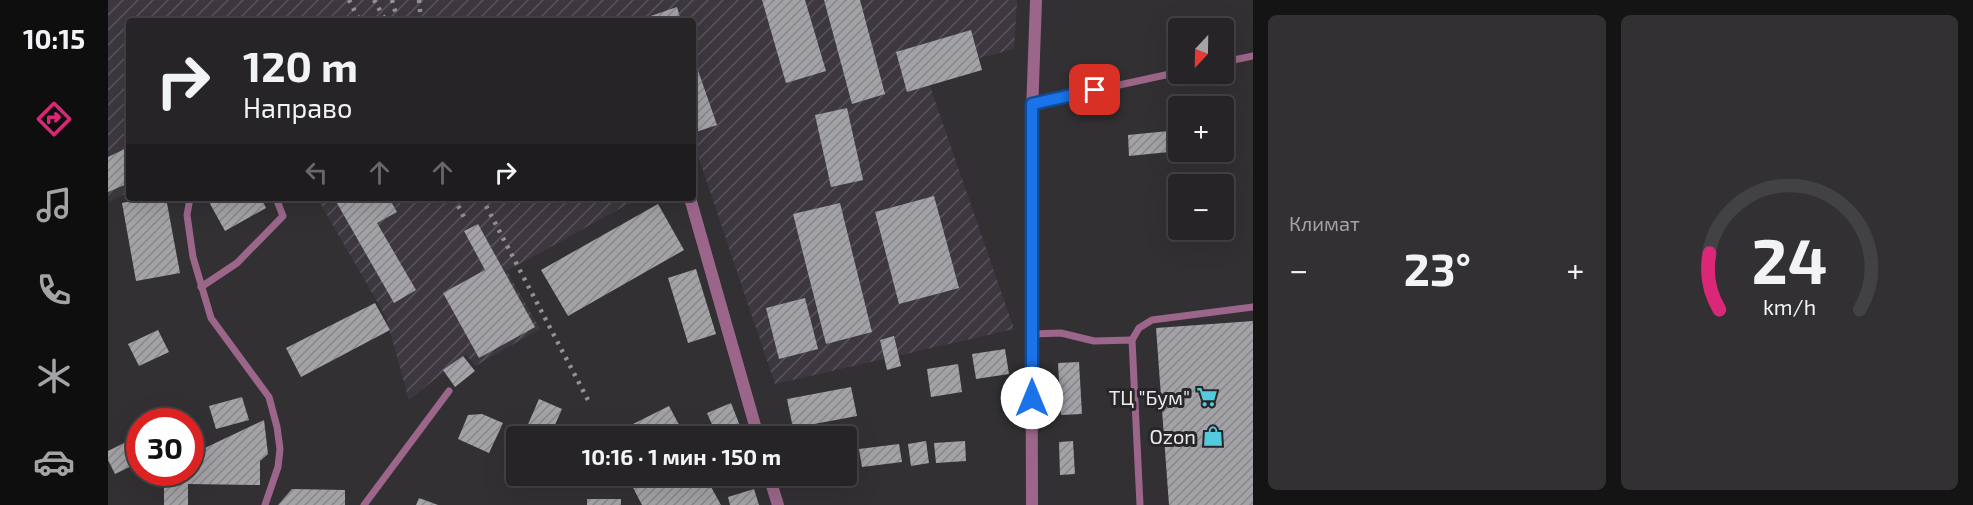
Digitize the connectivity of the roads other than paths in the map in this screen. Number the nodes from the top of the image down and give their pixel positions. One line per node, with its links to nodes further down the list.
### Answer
1 (1036, 0): 5 (street)
2 (1253, 56): 3 (lane)
3 (1234, 60)
4 (1168, 74): 5 (lane)
5 (1032, 104): 11 (street)
6 (189, 201): 9 (lane)
7 (277, 201): 9 (lane)
8 (691, 201): 14 (street)
9 (201, 287): 16 (lane)
10 (1253, 307): 12 (lane)
11 (1032, 334): 12 (lane); 19 (street)
12 (1132, 340): 20 (lane)
13 (448, 391): 17 (lane)
14 (755, 426)
15 (772, 486): 18 (street)
16 (265, 505)
17 (364, 505)
18 (778, 505)
19 (1032, 505)
20 (1140, 505)

